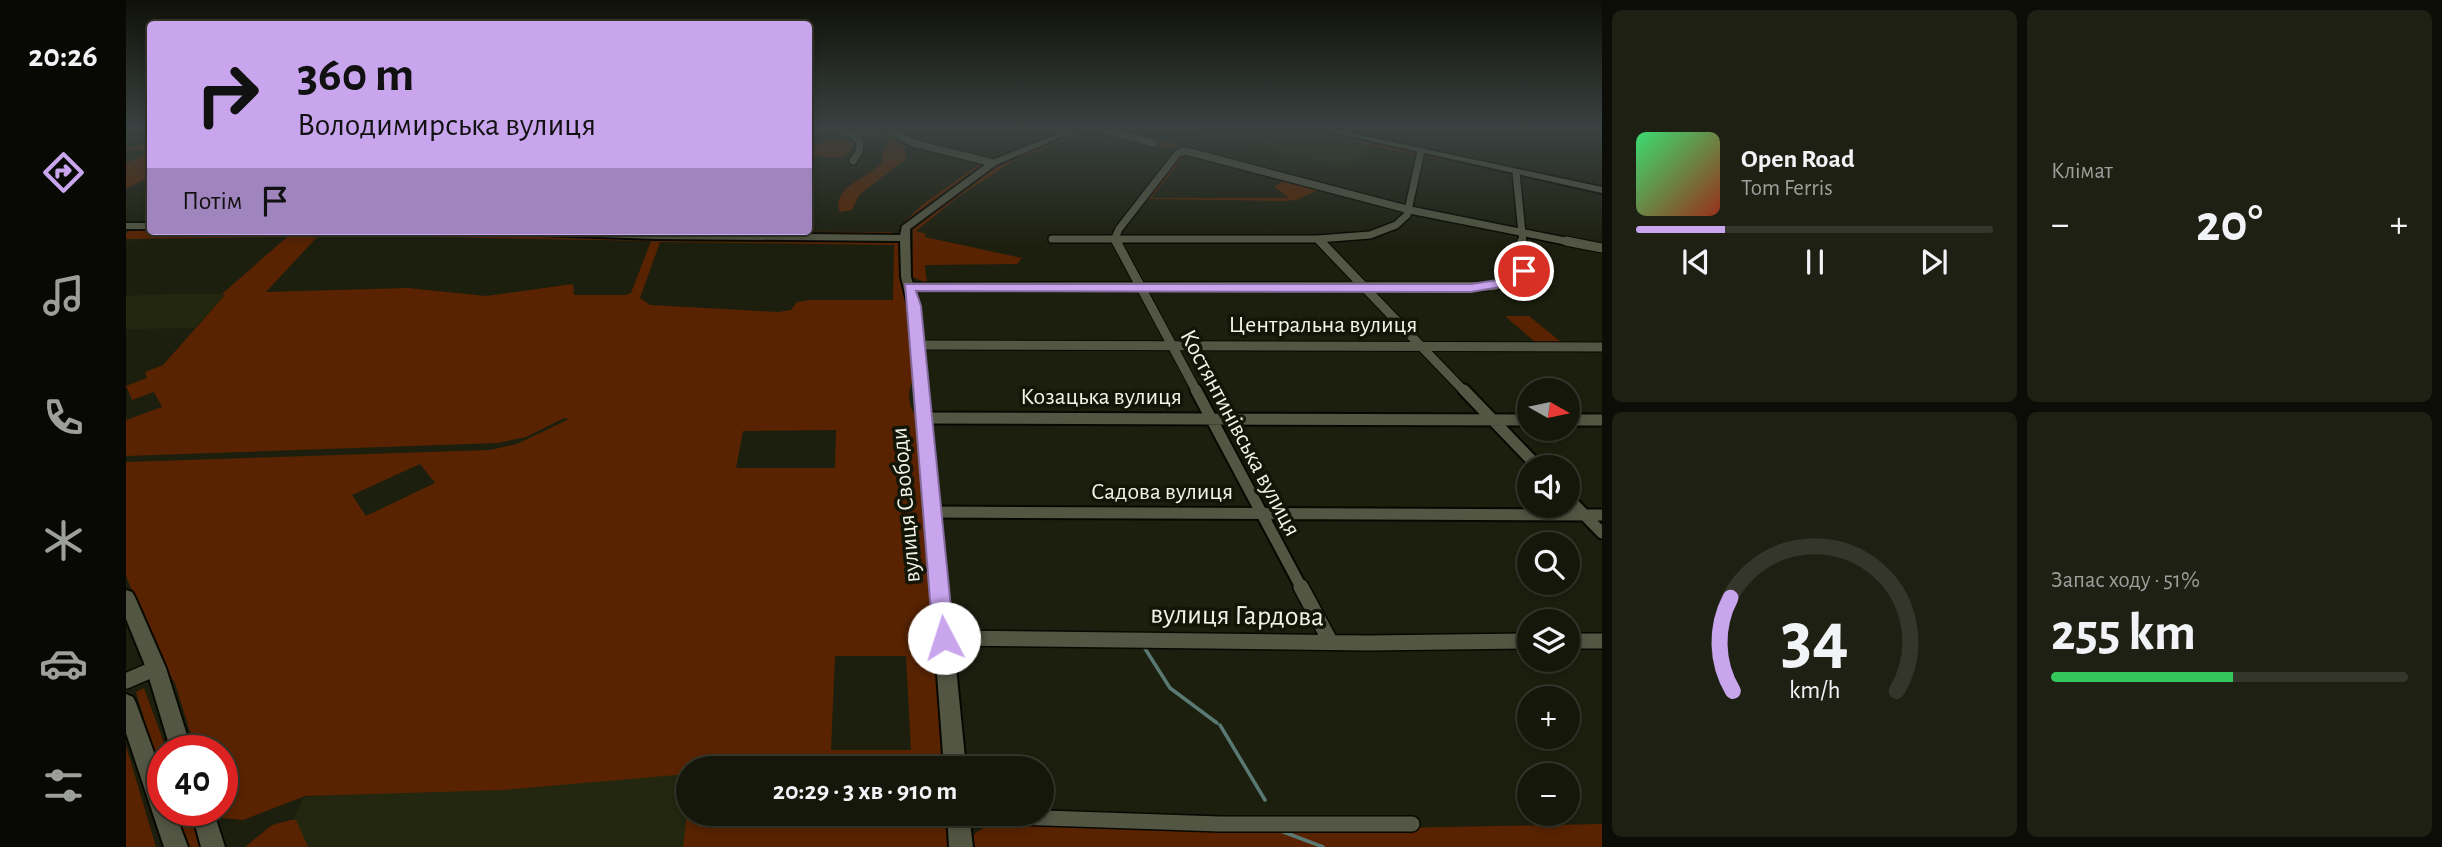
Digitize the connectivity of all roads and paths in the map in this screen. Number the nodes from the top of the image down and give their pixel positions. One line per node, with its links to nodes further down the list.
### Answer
1 (986, 169): 13 (street)
2 (1167, 169): 15 (street)
3 (1251, 169): 8 (street)
4 (1418, 169): 8 (street)
5 (1497, 169): 6 (street)
6 (1516, 173): 7 (street); 11 (street)
7 (1602, 190)
8 (1410, 210): 11 (street); 16 (street)
9 (126, 226): 10 (street)
10 (147, 226)
11 (1522, 232): 17 (street); 20 (street)
12 (718, 235): 13 (street)
13 (906, 238): 18 (street, вулиця Свободи)
14 (1052, 239): 15 (street)
15 (1115, 239): 16 (street); 19 (street, Костянтинівська вулиця)
16 (1318, 239): 20 (street)
17 (1602, 248)
18 (909, 287): 19 (street); 21 (street, вулиця Свободи)
19 (1141, 288): 20 (street); 22 (street, Костянтинівська вулиця)
20 (1366, 288): 23 (street)
21 (917, 345): 22 (street, Центральна вулиця); 25 (street, вулиця Свободи)
22 (1172, 345): 23 (street, Центральна вулиця); 26 (street, Костянтинівська вулиця)
23 (1422, 347): 24 (street, Центральна вулиця); 27 (street)
24 (1602, 347)
25 (925, 418): 26 (street, Козацька вулиця); 33 (street, вулиця Свободи)
26 (1210, 418): 27 (street, Козацька вулиця); 34 (street, Костянтинівська вулиця)
27 (1492, 419): 28 (street, Козацька вулиця); 31 (street)
28 (1517, 419)
29 (1580, 420): 30 (street)
30 (1602, 420)
31 (1526, 455)
32 (1580, 510): 35 (street)
33 (932, 512): 34 (street, Садова вулиця); 39 (street, вулиця Свободи)
34 (1261, 513): 35 (street, Садова вулиця); 43 (street, Костянтинівська вулиця)
35 (1584, 514): 36 (street, Садова вулиця); 37 (street)
36 (1602, 514)
37 (1602, 533)
38 (126, 597): 44 (street)
39 (944, 638): 43 (street, вулиця Гардова); 48 (street, вулиця Свободи)
40 (1517, 641): 43 (street, вулиця Гардова)
41 (1580, 641): 42 (street)
42 (1602, 641)
43 (1330, 642)
44 (156, 668): 45 (street); 47 (street)
45 (126, 681)
46 (126, 703): 49 (street)
47 (177, 735)
48 (954, 756)
49 (147, 764)
50 (1054, 818): 51 (street)
51 (1412, 824)
52 (169, 826): 55 (street)
53 (207, 826): 56 (street)
54 (959, 826): 57 (street)
55 (176, 847)
56 (214, 847)
57 (961, 847)

